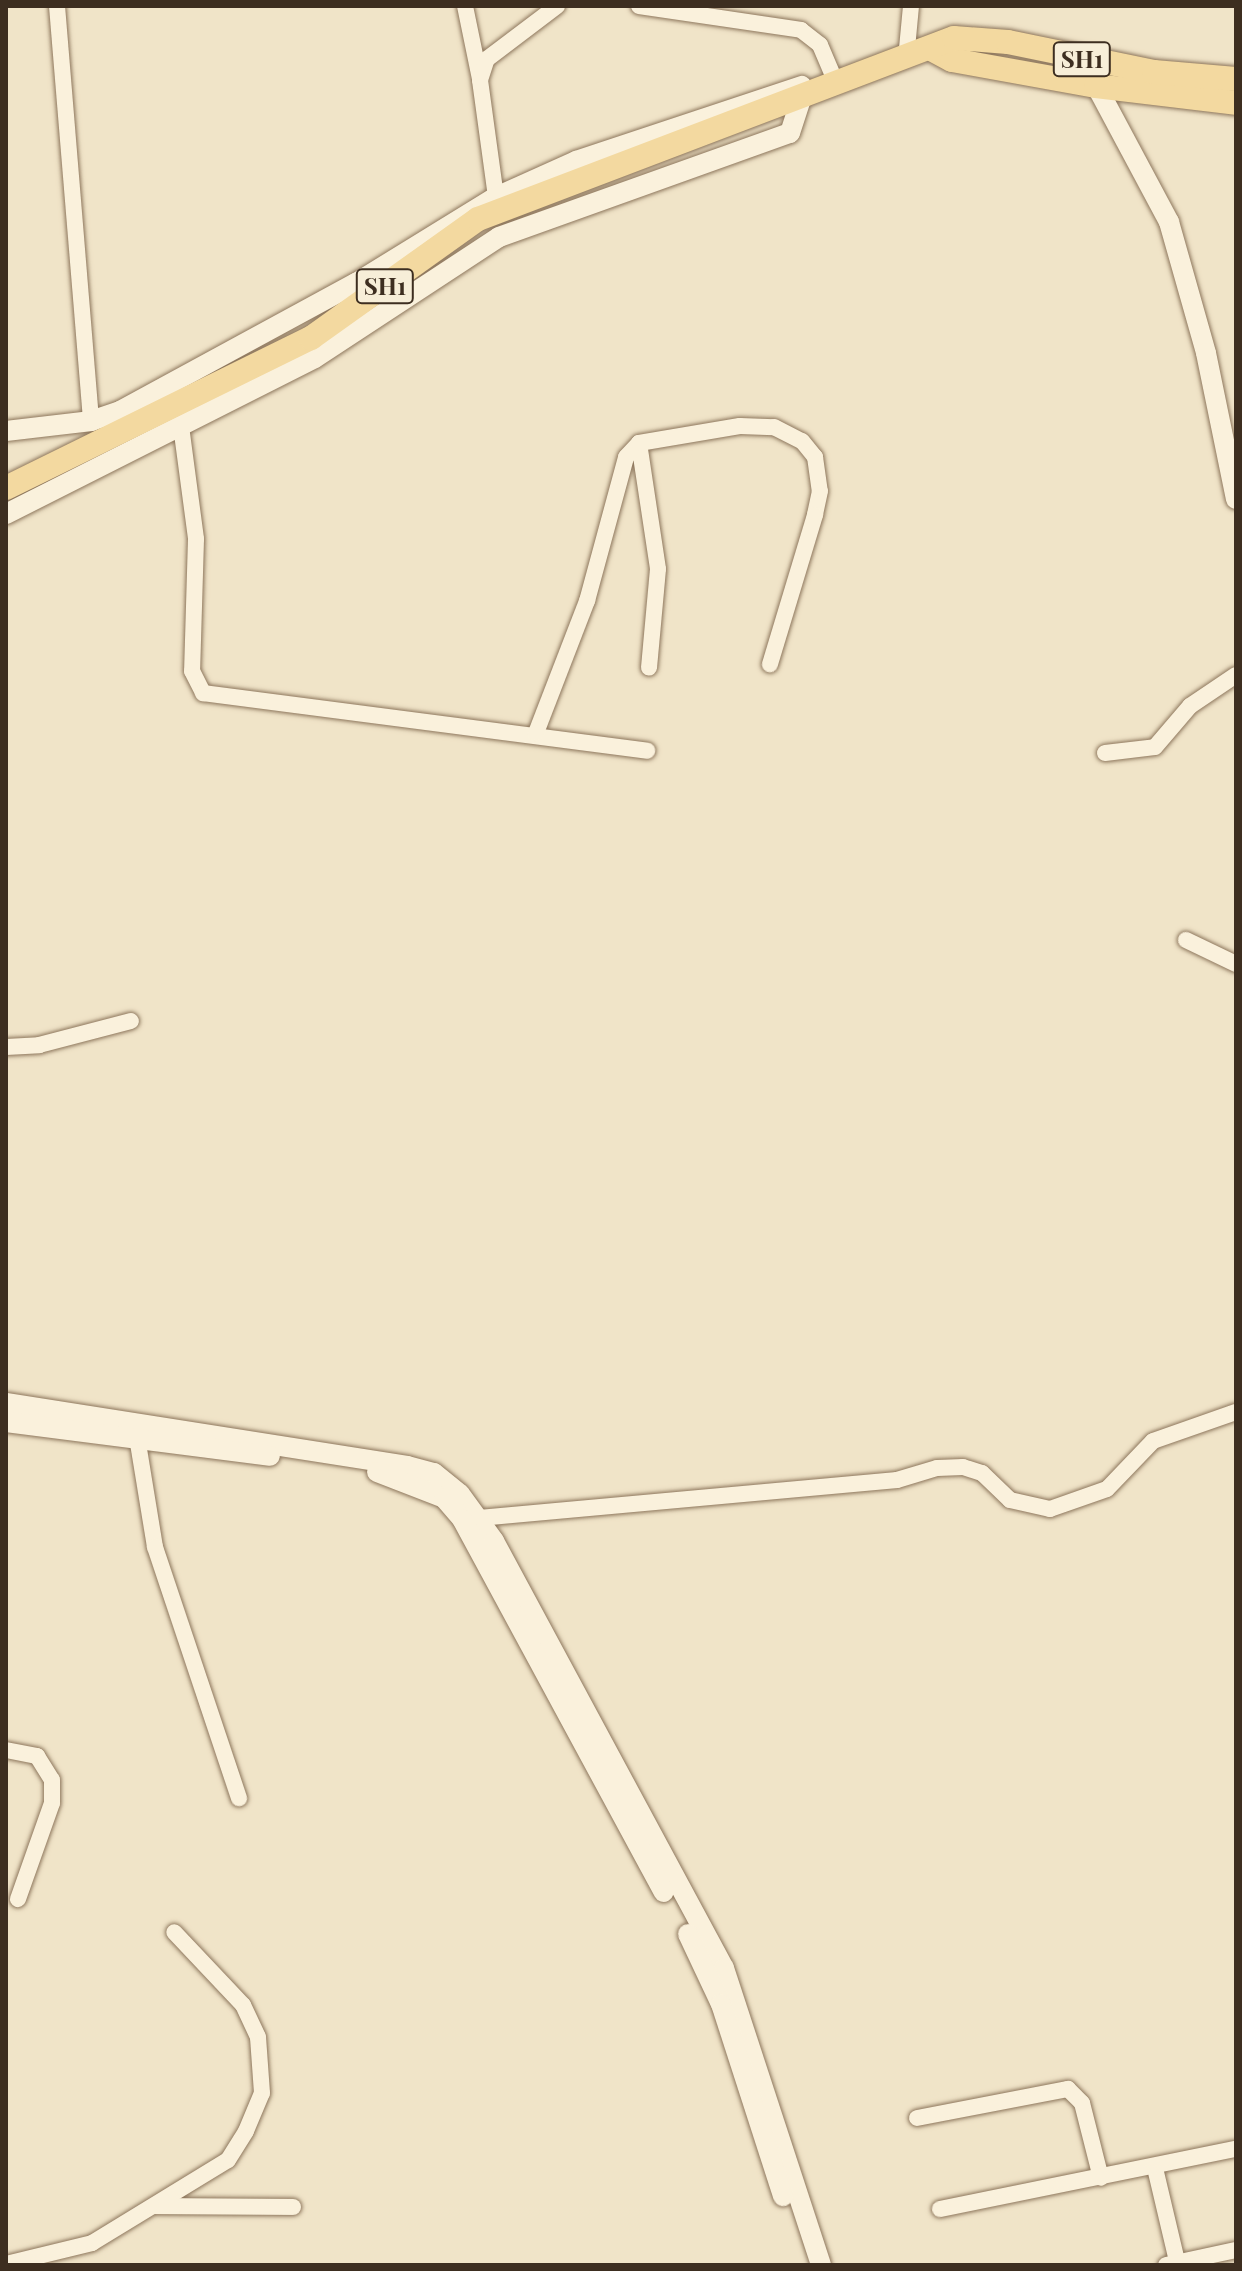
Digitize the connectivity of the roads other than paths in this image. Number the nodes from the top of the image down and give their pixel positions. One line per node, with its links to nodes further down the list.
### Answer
1 (57, 6): 17 (street)
2 (465, 6): 12 (street)
3 (557, 6): 12 (street)
4 (639, 6): 6 (street)
5 (911, 6): 8 (street)
6 (686, 8): 10 (street)
7 (933, 50): 8 (main road, SH1); 9 (main road, SH1); 13 (main road, SH1)
8 (906, 59): 10 (main road, SH1)
9 (1083, 60): 11 (main road, SH1); 13 (street)
10 (846, 79): 14 (main road, SH1); 16 (street)
11 (1236, 79)
12 (480, 80): 16 (street)
13 (1096, 86): 15 (main road, SH1); 22 (street)
14 (801, 100): 18 (street); 21 (main road, SH1)
15 (1236, 103)
16 (496, 197): 17 (street)
17 (91, 421): 19 (street)
18 (181, 426): 23 (street); 27 (street)
19 (6, 431)
20 (639, 443): 24 (street); 25 (street); 27 (street)
21 (6, 488)
22 (1236, 499)
23 (6, 514)
24 (770, 664)
25 (649, 668)
26 (1236, 675): 29 (street)
27 (536, 733): 28 (street)
28 (647, 751)
29 (1105, 753)
30 (1186, 940): 31 (street)
31 (1236, 964)
32 (131, 1021): 33 (street)
33 (6, 1047)
34 (6, 1403): 38 (street)
35 (1236, 1412): 38 (street)
36 (6, 1422): 37 (street)
37 (137, 1437): 38 (street); 40 (street)
38 (470, 1518): 53 (street); 54 (street)
39 (6, 1750): 41 (street)
40 (239, 1798)
41 (18, 1899)
42 (174, 1932): 47 (street)
43 (917, 2118): 46 (street)
44 (1236, 2149): 45 (street)
45 (1155, 2168): 46 (street); 52 (street)
46 (1101, 2178): 49 (street)
47 (153, 2206): 48 (street); 51 (street)
48 (293, 2207)
49 (940, 2209)
50 (1236, 2250): 52 (street)
51 (6, 2264)
52 (1174, 2264)
53 (805, 2265)
54 (821, 2265)

